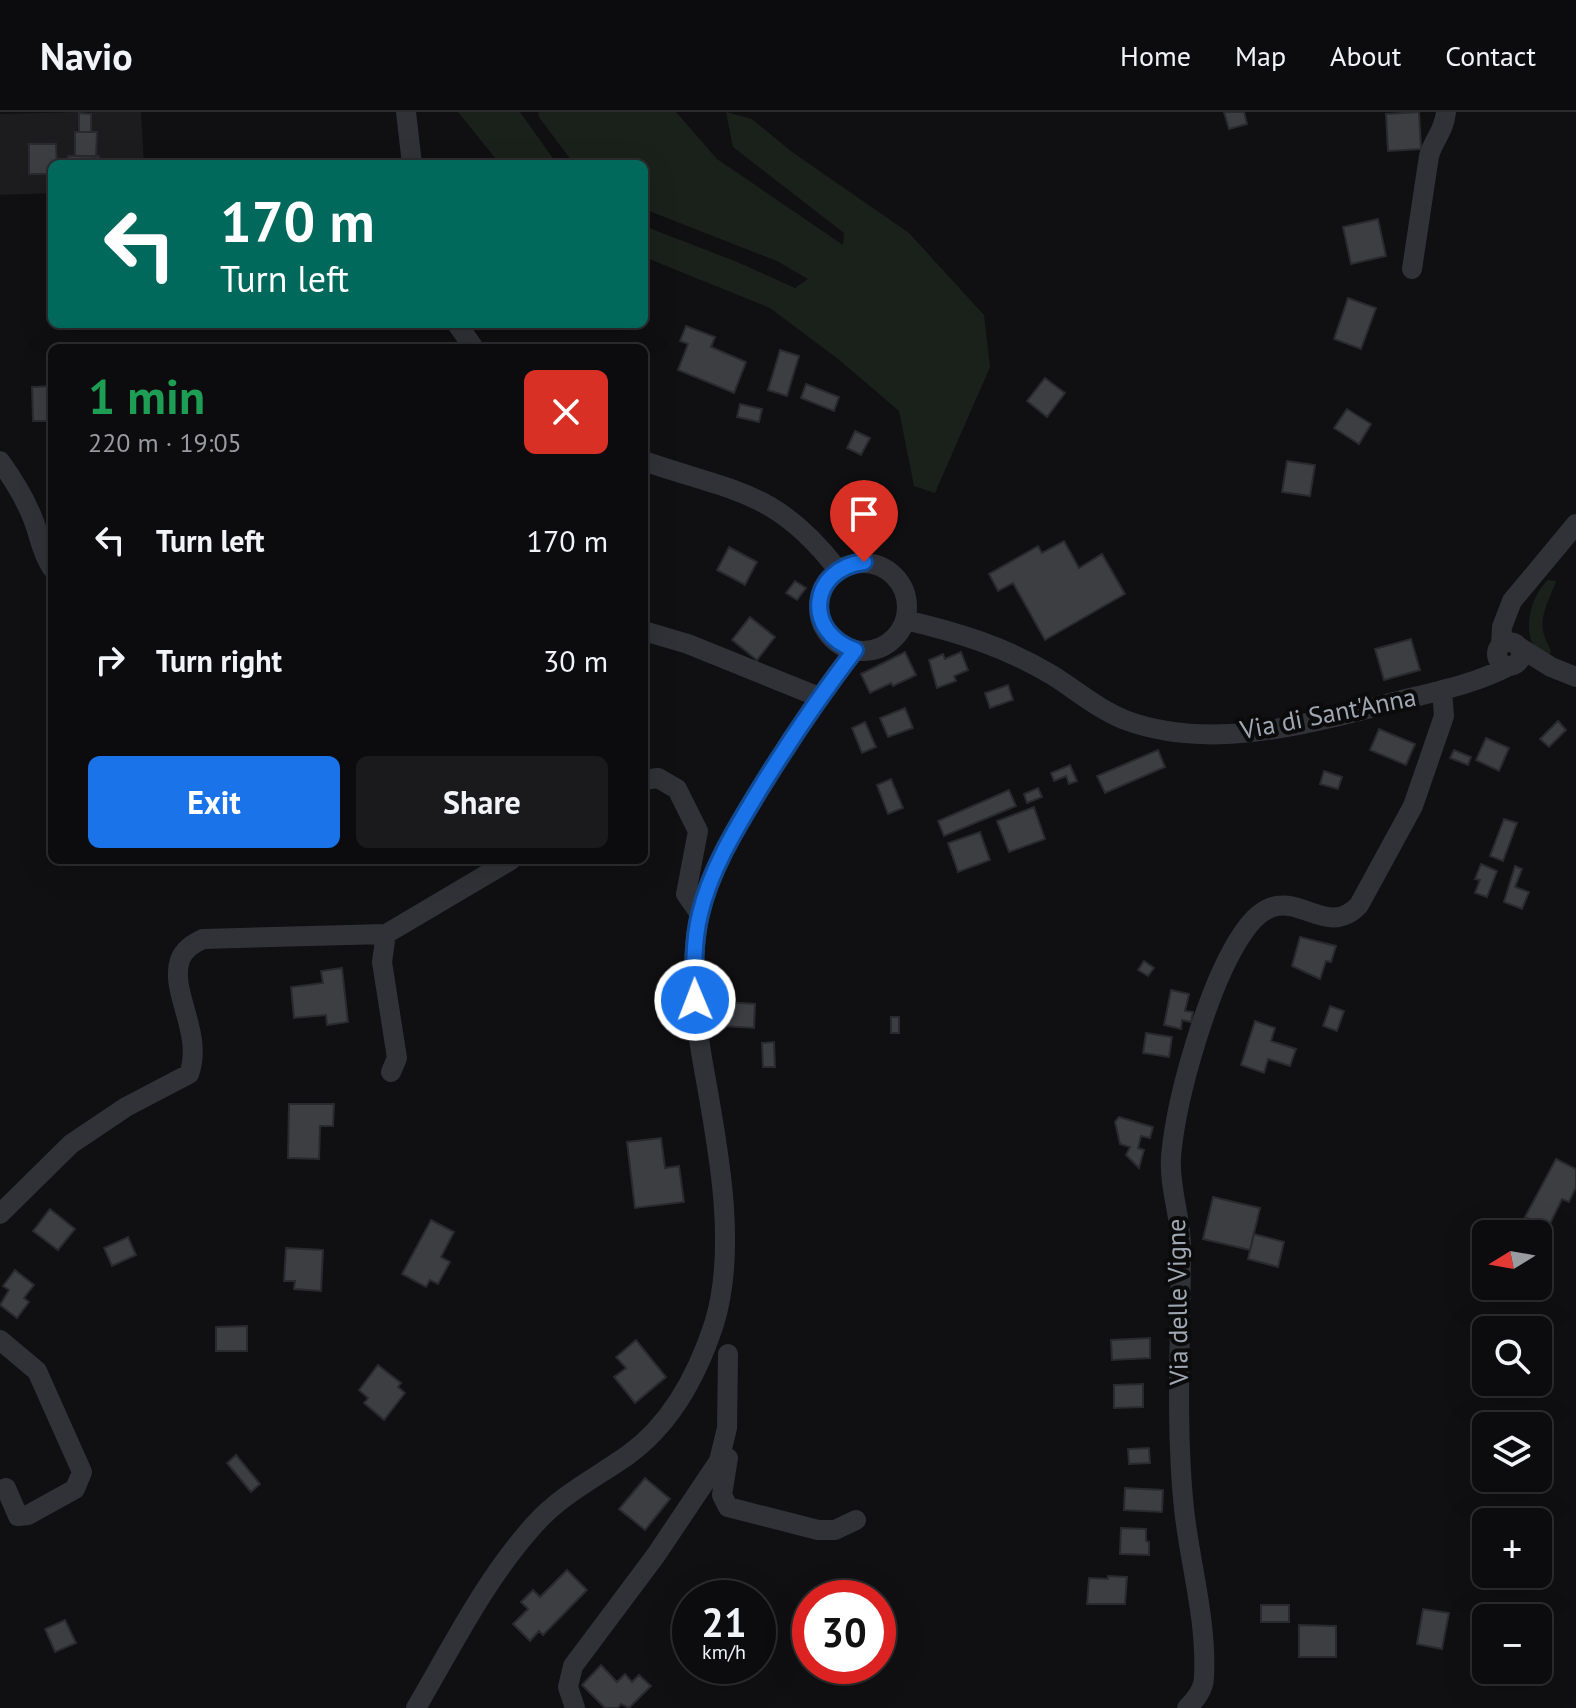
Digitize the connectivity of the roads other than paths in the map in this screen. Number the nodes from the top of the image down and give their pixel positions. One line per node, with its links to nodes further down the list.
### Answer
1 (406, 112): 3 (street)
2 (1446, 112): 4 (street)
3 (412, 160)
4 (1412, 269)
5 (0, 461): 8 (street)
6 (648, 462): 9 (street)
7 (1576, 524): 13 (street)
8 (48, 562)
9 (838, 570): 10 (street); 12 (street)
10 (905, 620): 12 (street); 15 (street, Via di Sant'Anna)
11 (648, 632): 16 (street)
12 (855, 650): 16 (street)
13 (1509, 654): 14 (street); 15 (street, Via di Sant'Anna)
14 (1576, 677)
15 (1442, 690): 30 (street, Via delle Vigne)
16 (819, 697): 19 (street)
17 (648, 779): 19 (street)
18 (504, 864): 20 (street)
19 (700, 914): 23 (street)
20 (386, 934): 21 (street); 22 (street)
21 (391, 1072)
22 (0, 1214)
23 (715, 1322): 25 (street); 28 (street)
24 (0, 1340): 26 (street)
25 (728, 1354): 27 (street); 29 (street)
26 (6, 1488)
27 (856, 1520)
28 (416, 1708)
29 (575, 1708)
30 (1187, 1708)

